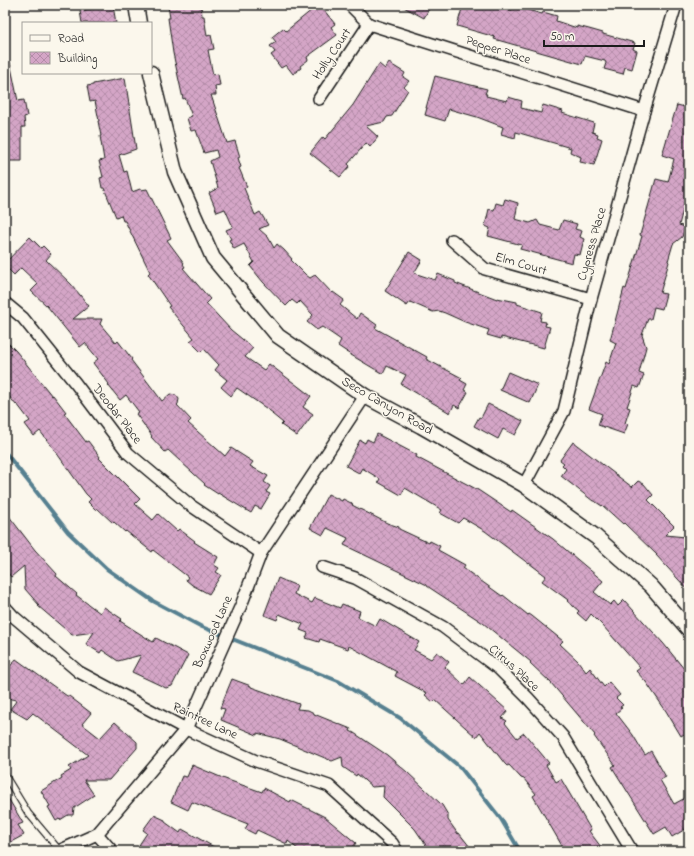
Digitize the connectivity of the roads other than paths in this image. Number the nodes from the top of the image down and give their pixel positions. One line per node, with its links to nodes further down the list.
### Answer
1 (136, 5): 4 (street)
2 (350, 5): 5 (street, Pepper Place)
3 (676, 5): 8 (street, Cypress Place)
4 (139, 22)
5 (369, 24): 7 (street, Holly Court); 8 (street, Pepper Place)
6 (151, 74): 12 (street, Seco Canyon Road)
7 (318, 99)
8 (644, 111): 10 (street, Cypress Place)
9 (452, 240): 10 (street, Elm Court)
10 (591, 299): 13 (street, Cypress Place)
11 (5, 303): 14 (street, Deodar Place)
12 (364, 396): 13 (street, Seco Canyon Road); 14 (street, Boxwood Lane)
13 (524, 485): 17 (street, Seco Canyon Road)
14 (261, 553): 18 (street, Boxwood Lane)
15 (322, 567): 24 (street, Citrus Place)
16 (5, 607): 18 (street, Raintree Lane)
17 (689, 630)
18 (186, 729): 20 (street, Boxwood Lane); 23 (street, Raintree Lane)
19 (6, 777): 21 (lane)
20 (97, 834): 21 (street, Boxwood Lane); 22 (street)
21 (59, 851)
22 (112, 851)
23 (397, 851)
24 (632, 851)

